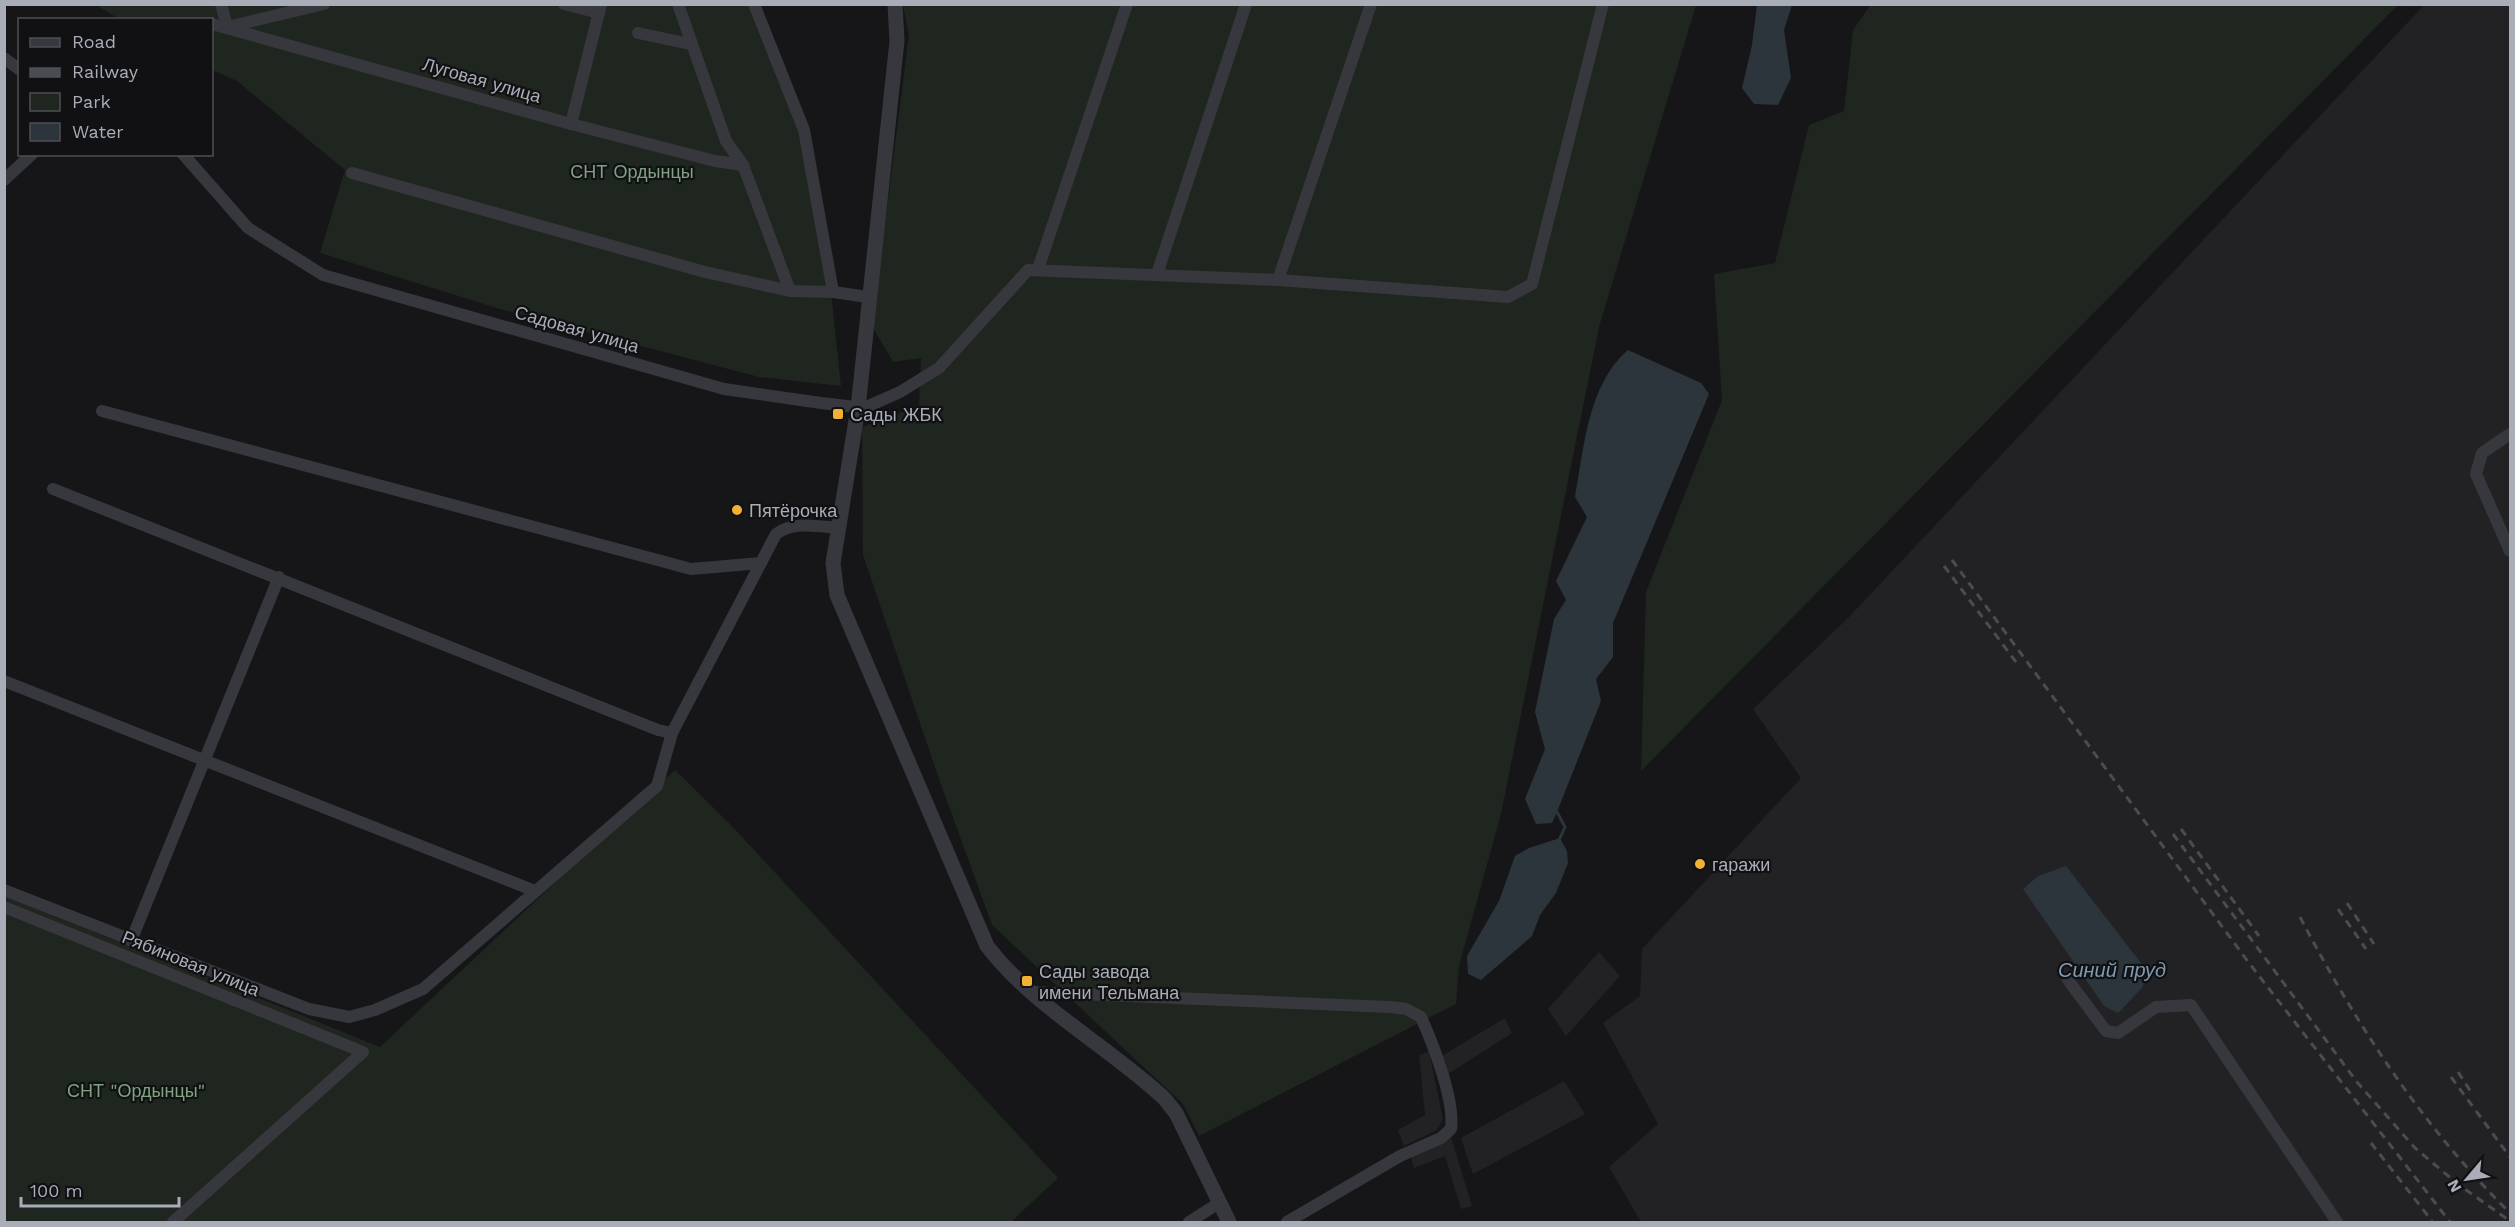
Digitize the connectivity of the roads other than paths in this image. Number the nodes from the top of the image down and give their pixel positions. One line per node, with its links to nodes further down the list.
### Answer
1 (221, 4): 13 (street)
2 (324, 4): 13 (street)
3 (564, 4): 11 (street)
4 (678, 4): 15 (street)
5 (754, 4): 28 (street)
6 (895, 4): 29 (street)
7 (1126, 4): 24 (street)
8 (1246, 4): 25 (street)
9 (1371, 4): 26 (street)
10 (1603, 4): 26 (street)
11 (600, 9): 18 (street)
12 (213, 24): 13 (street, Луговая улица)
13 (227, 27): 18 (street, Луговая улица)
14 (638, 33): 15 (street)
15 (690, 44): 21 (street)
16 (4, 58): 17 (street)
17 (18, 68)
18 (571, 124): 21 (street, Луговая улица)
19 (30, 156): 23 (street)
20 (185, 156): 30 (street, Садовая улица)
21 (743, 165): 27 (street)
22 (352, 173): 27 (street)
23 (4, 180)
24 (1038, 269): 25 (street); 30 (street)
25 (1157, 274): 26 (street)
26 (1278, 280)
27 (790, 291): 28 (street)
28 (833, 292): 29 (street)
29 (868, 297): 30 (street)
30 (858, 408): 34 (street)
31 (102, 411): 36 (street)
32 (2511, 434): 35 (street)
33 (53, 489): 37 (street)
34 (838, 528): 36 (street); 46 (street)
35 (2511, 551)
36 (761, 563): 39 (street)
37 (279, 577): 39 (street); 40 (street)
38 (4, 681): 40 (street)
39 (672, 733): 42 (street)
40 (205, 761): 42 (street); 44 (street)
41 (4, 890): 44 (street)
42 (535, 891): 44 (street)
43 (4, 907): 48 (street, Рябиновая улица)
44 (131, 941)
45 (2068, 980): 52 (street)
46 (1030, 992): 47 (street); 51 (street)
47 (1219, 1203): 49 (street); 50 (street)
48 (173, 1222)
49 (1189, 1222)
50 (1229, 1222)
51 (1287, 1222)
52 (2337, 1222)

